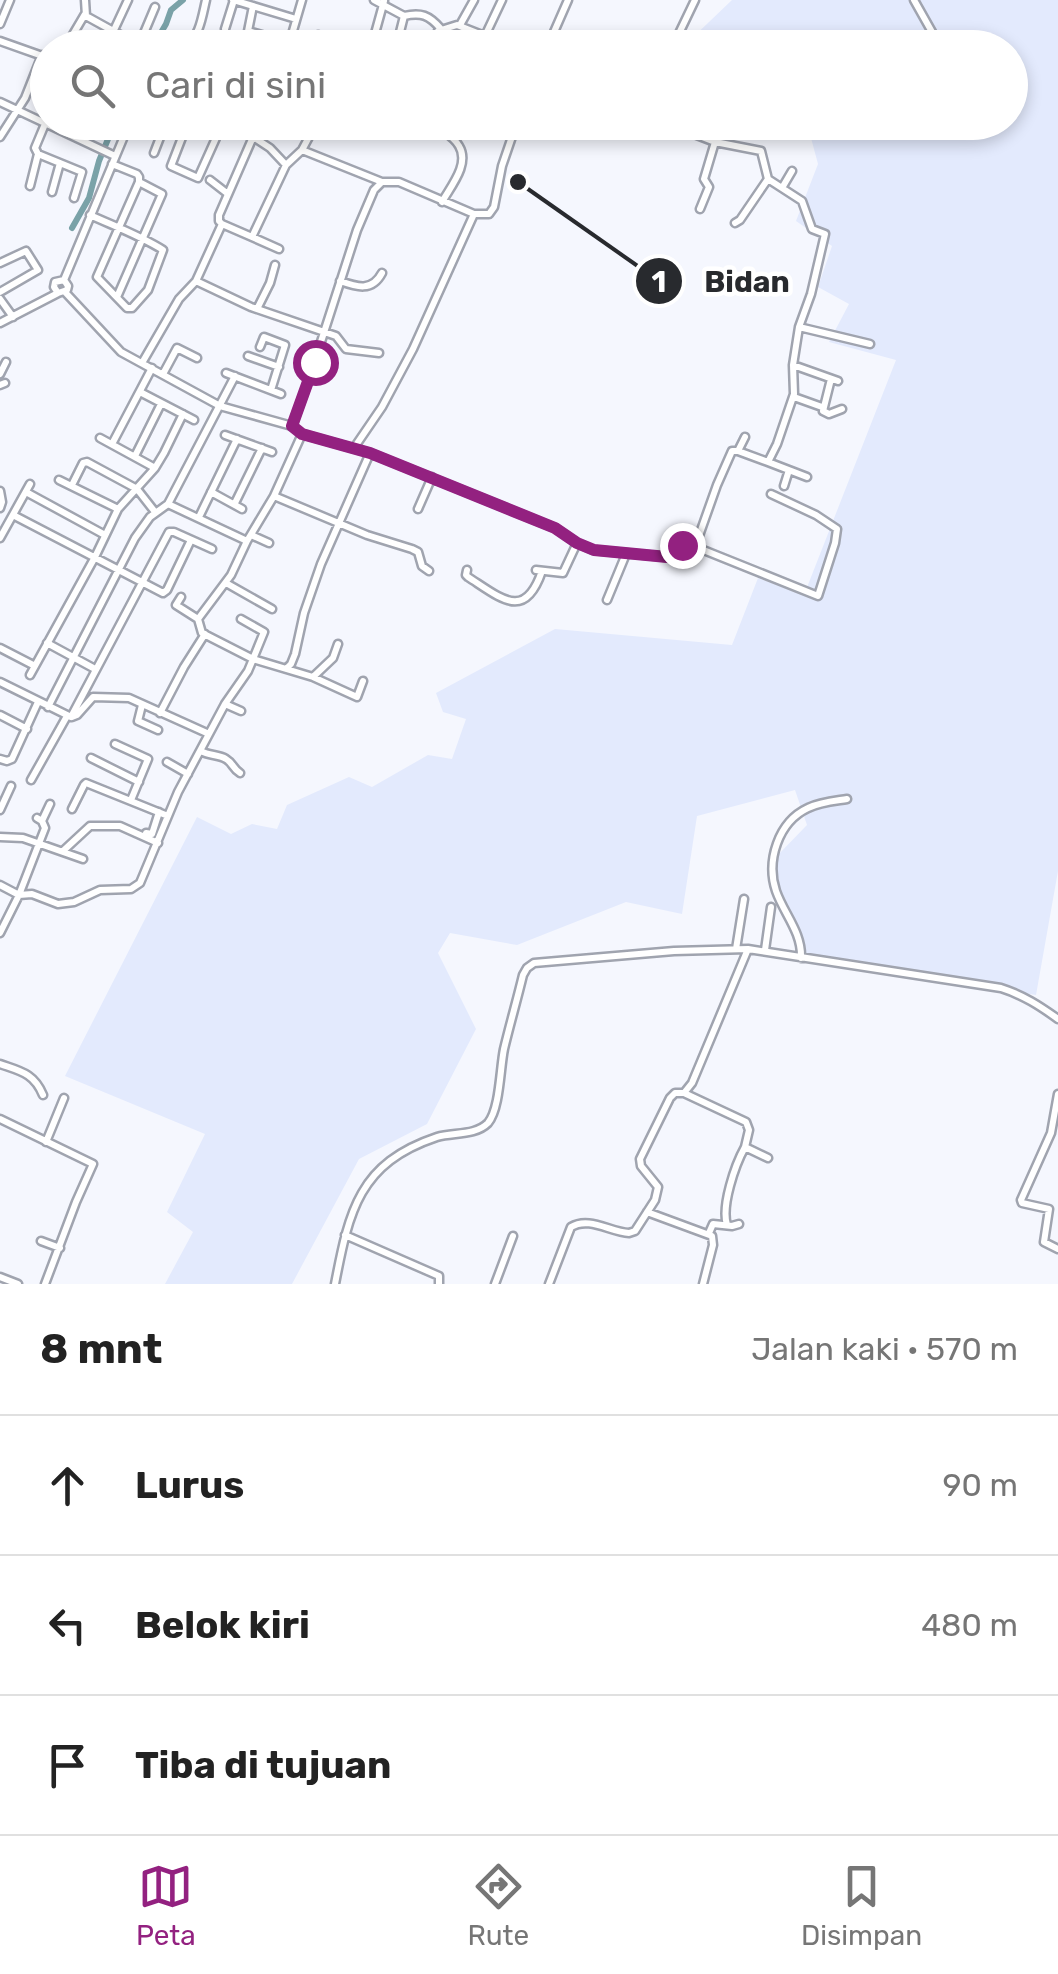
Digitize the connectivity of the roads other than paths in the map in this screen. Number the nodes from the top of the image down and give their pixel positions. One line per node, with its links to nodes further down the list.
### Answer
1 (10, 0): 19 (street)
2 (85, 0): 16 (street)
3 (128, 0): 24 (street)
4 (206, 0): 26 (street)
5 (234, 0): 15 (street); 21 (street)
6 (302, 0): 18 (street)
7 (374, 0): 13 (street)
8 (473, 0): 20 (street)
9 (502, 0): 32 (street)
10 (568, 0): 33 (street)
11 (695, 0): 34 (street)
12 (914, 0): 35 (street)
13 (384, 2): 17 (street); 29 (street)
14 (155, 6): 25 (street)
15 (253, 6): 18 (street); 27 (street)
16 (84, 14): 23 (street); 24 (street)
17 (404, 16): 22 (street); 30 (street)
18 (296, 19): 28 (street)
19 (0, 24)
20 (460, 25): 22 (street); 31 (street)
21 (225, 29)
22 (440, 29)
23 (75, 30)
24 (114, 30)
25 (147, 30)
26 (198, 30)
27 (248, 30)
28 (293, 30)
29 (376, 30)
30 (400, 30)
31 (471, 30)
32 (488, 30)
33 (555, 30)
34 (681, 30)
35 (931, 30)
36 (0, 41): 37 (street)
37 (30, 52)
38 (30, 89): 40 (street)
39 (0, 102): 40 (street)
40 (17, 111): 41 (street); 42 (street)
41 (30, 117)
42 (0, 136)
43 (39, 140): 58 (street)
44 (79, 140): 59 (street)
45 (120, 140): 59 (street)
46 (159, 140): 57 (street)
47 (181, 140): 48 (street)
48 (215, 140)
49 (251, 140): 70 (street)
50 (259, 140): 61 (street)
51 (307, 140): 56 (street)
52 (454, 140): 72 (street)
53 (511, 140): 74 (street)
54 (709, 140): 55 (street)
55 (714, 142): 64 (street); 73 (street)
56 (302, 150): 61 (street); 66 (street)
57 (154, 152)
58 (38, 154): 60 (street); 67 (street)
59 (111, 158): 65 (street); 75 (street)
60 (60, 163): 69 (street); 71 (street)
61 (286, 165): 79 (street)
62 (792, 171): 68 (street)
63 (210, 180): 70 (street)
64 (768, 180): 68 (street); 76 (street)
65 (138, 182): 78 (street); 80 (street)
66 (382, 182): 72 (street); 86 (street)
67 (30, 186)
68 (782, 188): 93 (street)
69 (52, 192)
70 (228, 194): 77 (street)
71 (74, 198)
72 (442, 202): 74 (street)
73 (700, 208)
74 (474, 214): 127 (street)
75 (90, 215): 78 (street); 87 (street)
76 (735, 223)
77 (222, 224): 79 (street); 85 (street)
78 (119, 228): 80 (street); 88 (street)
79 (252, 236): 81 (street)
80 (142, 238): 88 (street); 88 (street)
81 (279, 249)
82 (0, 263): 89 (street)
83 (275, 265): 90 (street)
84 (382, 273): 86 (street)
85 (196, 281): 90 (street); 101 (street)
86 (340, 281): 94 (street)
87 (61, 292): 91 (street); 101 (street)
88 (117, 296)
89 (1, 300): 91 (street)
90 (257, 310): 94 (street)
91 (13, 316): 92 (street)
92 (0, 323)
93 (799, 327): 95 (street); 102 (street)
94 (324, 332): 97 (street); 119 (street)
95 (870, 344)
96 (260, 347): 103 (street)
97 (379, 353)
98 (248, 356): 103 (street)
99 (197, 358): 107 (street)
100 (6, 362): 106 (street)
101 (142, 363): 104 (street)
102 (793, 365): 112 (street); 115 (street)
103 (279, 367): 109 (street)
104 (152, 368): 107 (street); 110 (street)
105 (226, 373): 108 (street)
106 (0, 374)
107 (164, 374): 114 (street)
108 (235, 376): 109 (street); 114 (street)
109 (271, 390): 111 (street)
110 (140, 392): 113 (street); 125 (street)
111 (282, 394)
112 (794, 397): 115 (street); 132 (street)
113 (161, 404): 117 (street); 131 (street)
114 (220, 406): 119 (street); 145 (street)
115 (822, 406): 116 (street)
116 (842, 410)
117 (183, 414): 118 (street); 133 (street)
118 (194, 420)
119 (292, 426): 121 (street)
120 (225, 434): 124 (street)
121 (302, 434): 127 (street); 144 (street)
122 (745, 437): 128 (street)
123 (100, 438): 125 (street)
124 (237, 439): 126 (street); 142 (street)
125 (112, 444): 131 (street)
126 (262, 448): 129 (street); 142 (street)
127 (354, 448): 130 (street)
128 (738, 451): 132 (street); 159 (street)
129 (272, 452)
130 (370, 453): 136 (street); 152 (street)
131 (135, 456): 133 (street)
132 (768, 462): 134 (street)
133 (154, 468): 141 (street)
134 (789, 470): 135 (street); 139 (street)
135 (807, 477)
136 (432, 478): 148 (street); 157 (street)
137 (59, 480): 138 (street)
138 (72, 485): 141 (street); 147 (street)
139 (784, 486)
140 (0, 490): 146 (street)
141 (137, 490): 147 (street); 149 (street)
142 (211, 492): 151 (street)
143 (771, 494): 159 (street)
144 (274, 496): 152 (street); 155 (street)
145 (168, 504): 149 (street); 151 (street)
146 (0, 508)
147 (118, 508): 153 (street)
148 (418, 509)
149 (155, 512): 163 (street)
150 (13, 514): 153 (street); 154 (street); 162 (street)
151 (199, 517): 155 (street)
152 (340, 524): 165 (street); 180 (street)
153 (105, 535): 162 (street)
154 (0, 538)
155 (249, 538): 158 (street); 167 (street)
156 (192, 540): 160 (street); 166 (street); 166 (street)
157 (577, 543): 161 (street); 164 (street)
158 (270, 544)
159 (695, 547): 161 (street)
160 (212, 549)
161 (626, 554): 169 (street)
162 (95, 556): 163 (street); 174 (street)
163 (118, 570): 166 (street); 177 (street)
164 (467, 570)
165 (429, 571)
166 (144, 582): 181 (street)
167 (226, 583): 170 (street); 171 (street)
168 (181, 596): 171 (street)
169 (607, 600)
170 (272, 608)
171 (198, 619): 173 (street)
172 (241, 620): 178 (street)
173 (205, 634): 178 (street); 191 (street)
174 (48, 643): 177 (street); 179 (street)
175 (338, 644): 183 (street)
176 (0, 648): 179 (street)
177 (73, 656): 181 (street); 189 (street)
178 (254, 659): 180 (street); 187 (street)
179 (34, 666): 182 (street)
180 (287, 668): 183 (street)
181 (95, 669): 192 (street)
182 (30, 676)
183 (313, 677): 184 (street)
184 (363, 681)
185 (0, 682): 186 (street)
186 (38, 702): 189 (street); 194 (street)
187 (225, 704): 190 (street); 196 (street)
188 (142, 705): 191 (street); 192 (street); 195 (street)
189 (48, 706): 192 (street)
190 (241, 712)
191 (160, 713): 196 (street)
192 (69, 716): 204 (street)
193 (1, 717): 194 (street)
194 (27, 730): 200 (street)
195 (158, 730)
196 (210, 734): 198 (street)
197 (115, 744): 205 (street)
198 (201, 751): 202 (street); 203 (street)
199 (91, 758): 205 (street)
200 (0, 759)
201 (166, 762): 203 (street)
202 (240, 773)
203 (188, 774): 212 (street)
204 (31, 780)
205 (139, 783): 207 (street)
206 (11, 786): 211 (street)
207 (132, 800): 210 (street); 212 (street)
208 (847, 800): 227 (street)
209 (50, 804): 215 (street)
210 (72, 809)
211 (0, 810)
212 (164, 814): 213 (street); 216 (street)
213 (136, 833): 216 (street); 217 (street)
214 (0, 837): 215 (street)
215 (40, 843): 217 (street); 220 (street)
216 (158, 843): 220 (street)
217 (63, 851): 218 (street)
218 (83, 859)
219 (0, 885): 220 (street)
220 (19, 895): 223 (street)
221 (744, 899): 224 (street)
222 (771, 908): 226 (street)
223 (0, 934)
224 (736, 949): 225 (street); 242 (street)
225 (748, 949): 226 (street); 230 (street)
226 (765, 950): 227 (street)
227 (801, 958): 228 (street)
228 (1057, 1017)
229 (0, 1064): 232 (street)
230 (684, 1093): 236 (street); 238 (street)
231 (1058, 1094): 246 (street)
232 (43, 1095)
233 (64, 1098): 235 (street)
234 (0, 1119): 235 (street)
235 (46, 1142): 245 (street)
236 (744, 1147): 237 (street); 240 (street)
237 (768, 1158)
238 (647, 1212): 241 (street); 253 (street)
239 (740, 1224): 240 (street)
240 (726, 1225): 241 (street)
241 (708, 1233): 254 (street)
242 (345, 1235): 250 (street); 251 (street)
243 (513, 1236): 252 (street)
244 (41, 1241): 245 (street)
245 (60, 1248): 249 (street)
246 (1058, 1249)
247 (0, 1277): 248 (street)
248 (18, 1284)
249 (46, 1284)
250 (336, 1284)
251 (439, 1284)
252 (496, 1284)
253 (549, 1284)
254 (703, 1284)

